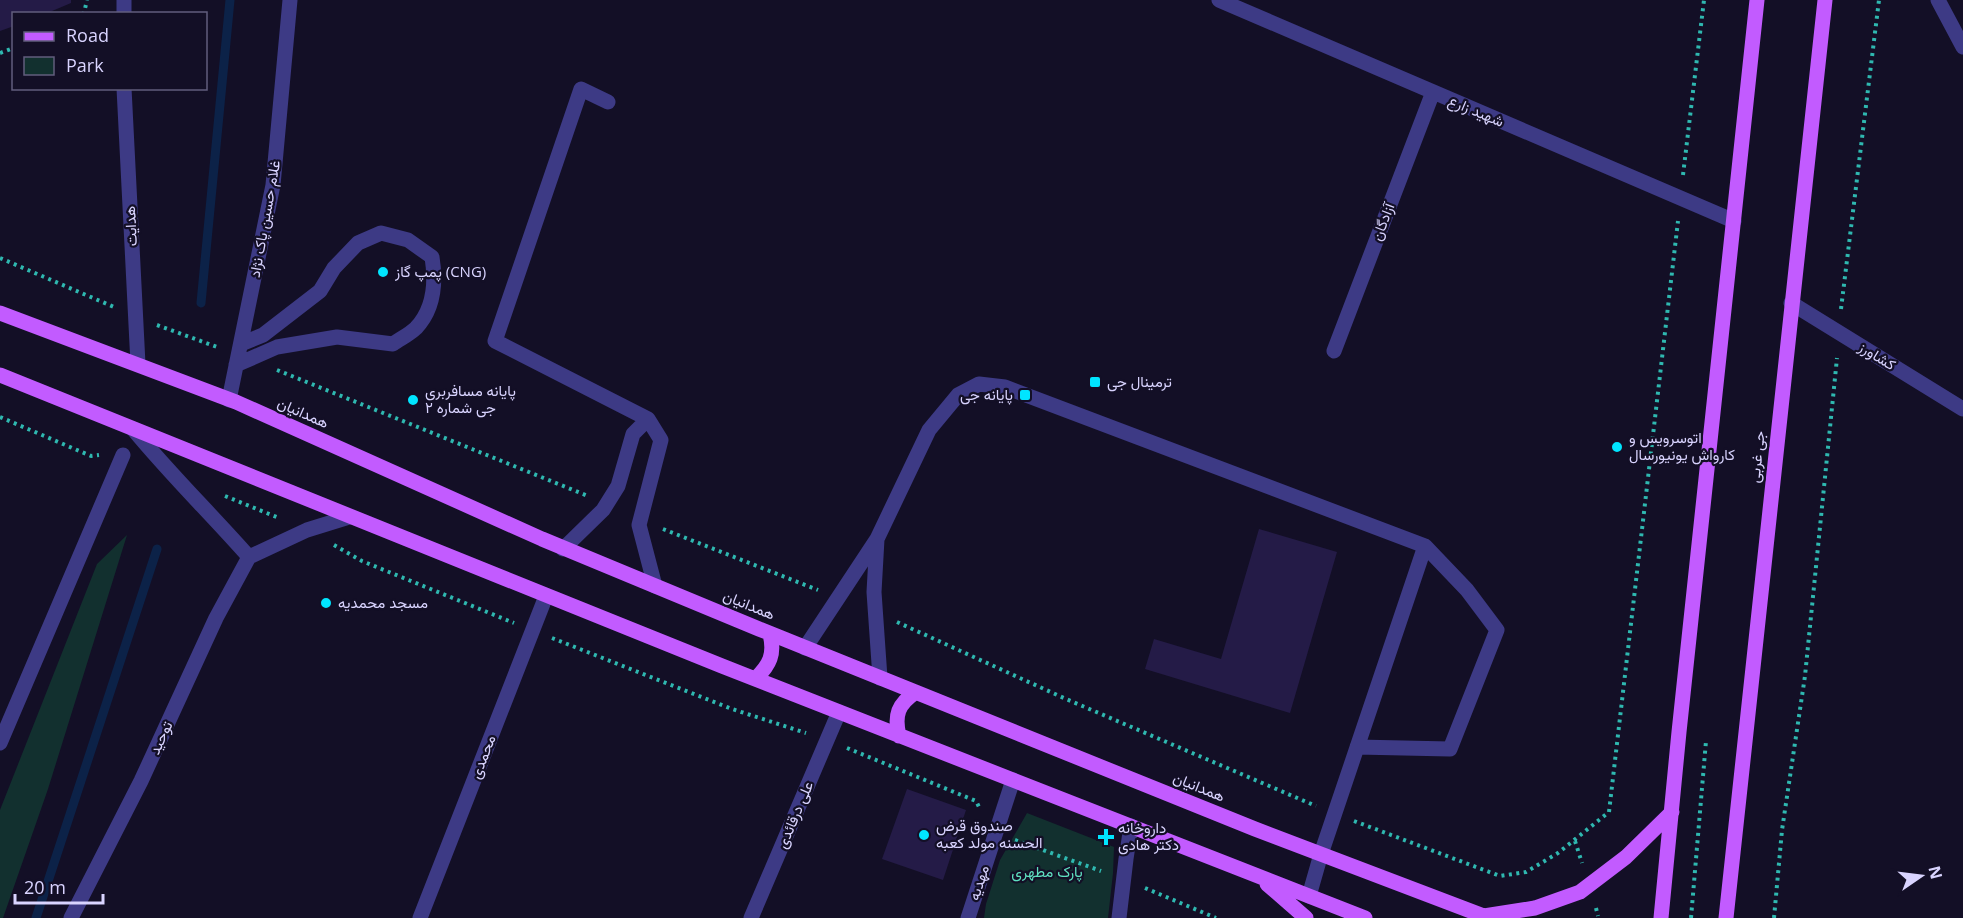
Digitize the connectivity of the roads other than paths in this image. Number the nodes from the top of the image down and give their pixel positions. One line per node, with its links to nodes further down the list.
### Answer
1 (290, 0): 13 (street, غلام حسین پاک نژاد)
2 (1219, 0): 8 (street, شهید زارع)
3 (1757, 0): 10 (main road)
4 (1825, 0): 11 (main road, جی غربی)
5 (1938, 0): 6 (street)
6 (1963, 47)
7 (124, 90): 16 (street, هدایت)
8 (1433, 92): 10 (street, شهید زارع); 14 (street, آزادگان)
9 (608, 102): 20 (street)
10 (1734, 221): 40 (main road)
11 (1791, 303): 19 (street, کشاورز); 54 (main road, جی غربی)
12 (0, 313): 16 (main road, همدانیان)
13 (241, 344): 15 (street, غلام حسین پاک نژاد); 15 (street)
14 (1334, 351)
15 (243, 362): 18 (street, غلام حسین پاک نژاد)
16 (138, 364): 18 (main road, همدانیان)
17 (0, 375): 21 (main road)
18 (229, 400): 26 (main road, همدانیان)
19 (1963, 409)
20 (648, 419): 26 (street); 28 (street)
21 (133, 429): 23 (main road); 27 (street)
22 (123, 454): 37 (street)
23 (350, 517): 27 (street); 29 (main road)
24 (877, 539): 25 (street); 31 (street); 32 (street)
25 (1425, 546): 38 (street); 38 (street)
26 (563, 549): 28 (main road, همدانیان)
27 (249, 557): 46 (street, توحید)
28 (655, 586): 30 (main road, همدانیان)
29 (546, 596): 33 (main road); 47 (street, محمدی)
30 (770, 634): 31 (main road, همدانیان); 33 (main road)
31 (805, 648): 32 (main road, همدانیان)
32 (880, 678): 34 (main road, همدانیان)
33 (755, 679): 35 (main road)
34 (916, 692): 36 (main road); 42 (main road, همدانیان)
35 (839, 712): 36 (main road); 48 (street, علی درقائدی)
36 (899, 736): 39 (main road)
37 (0, 742)
38 (1357, 747): 42 (street)
39 (1013, 780): 41 (main road); 49 (street, مهدیه)
40 (1672, 812): 45 (main road); 53 (main road)
41 (1131, 826): 43 (main road); 50 (street)
42 (1321, 854): 44 (street); 45 (main road, همدانیان)
43 (1258, 876): 44 (main road); 51 (main road)
44 (1309, 896): 52 (main road)
45 (1486, 917)
46 (71, 918)
47 (420, 918)
48 (751, 918)
49 (968, 918)
50 (1119, 918)
51 (1306, 918)
52 (1365, 918)
53 (1661, 918)
54 (1726, 918)

